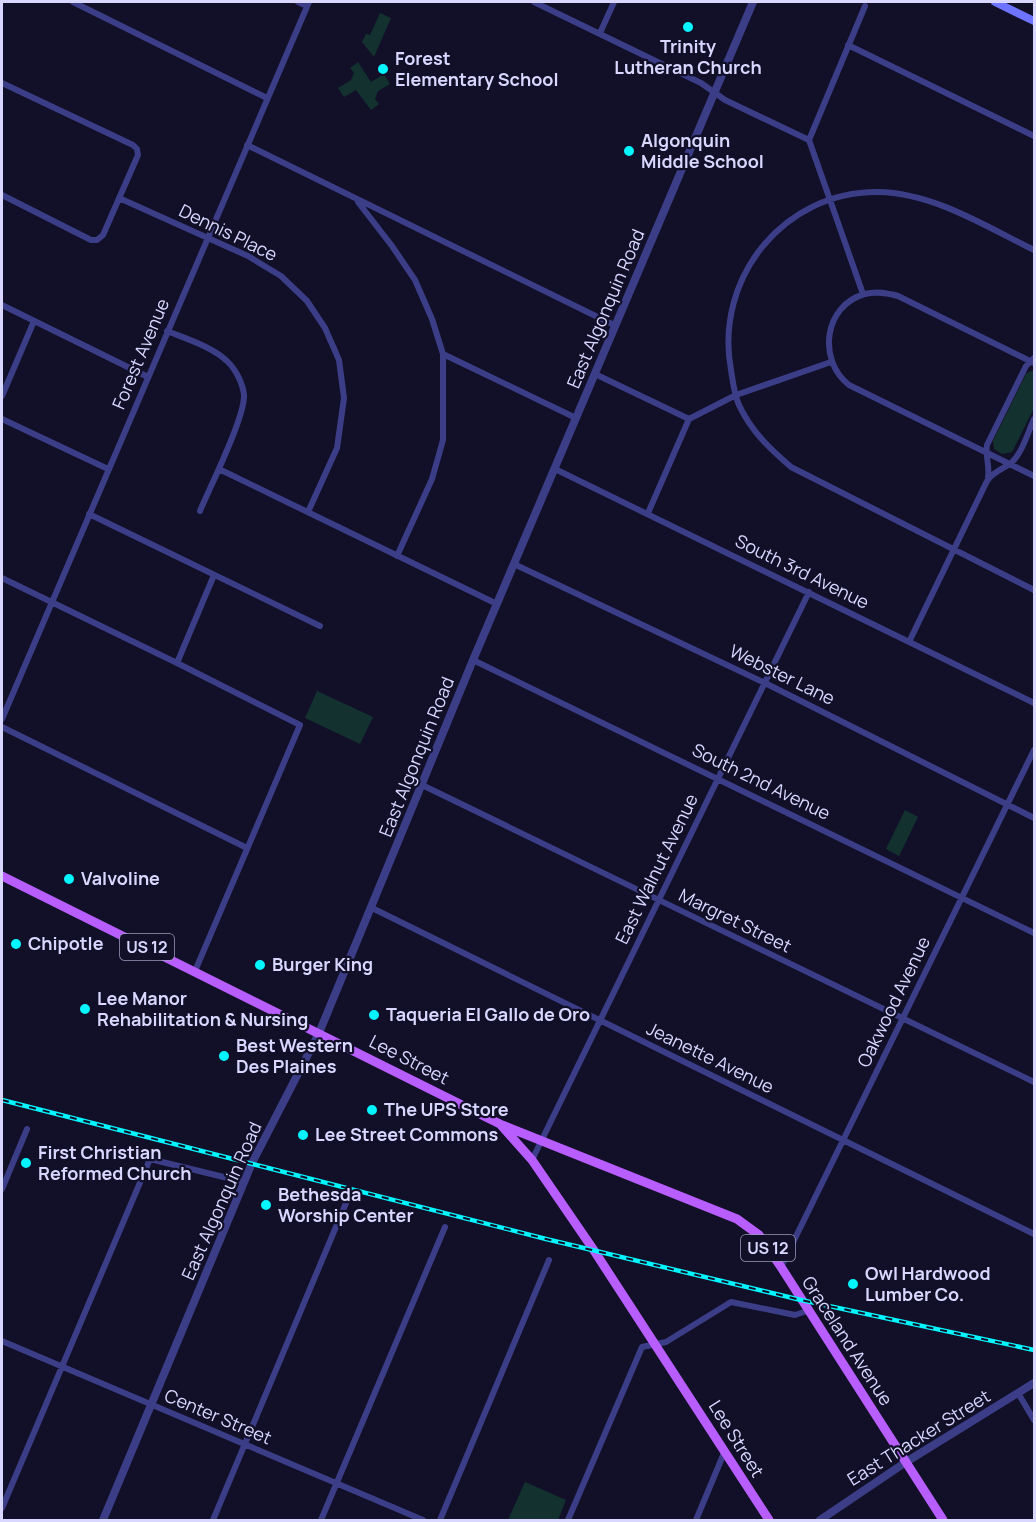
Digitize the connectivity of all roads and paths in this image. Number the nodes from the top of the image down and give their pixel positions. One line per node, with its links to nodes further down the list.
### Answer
1 (73, 2): 14 (street)
2 (298, 2): 7 (street)
3 (534, 2): 10 (street)
4 (614, 2): 10 (street)
5 (753, 2): 13 (street, East Algonquin Road)
6 (995, 2): 9 (main road)
7 (308, 4): 14 (street, Forest Avenue)
8 (865, 6): 11 (street)
9 (1035, 21)
10 (600, 33): 13 (street)
11 (848, 45): 15 (street); 16 (street)
12 (2, 83): 19 (street)
13 (715, 93): 16 (street); 27 (street, East Algonquin Road)
14 (267, 98): 17 (street, Forest Avenue)
15 (1035, 136)
16 (808, 140): 20 (street)
17 (247, 146): 21 (street); 22 (street, Forest Avenue)
18 (2, 195): 19 (street)
19 (119, 198): 22 (street, Dennis Place)
20 (830, 199): 23 (street); 24 (street); 34 (street)
21 (357, 200): 27 (street); 29 (street)
22 (207, 238): 28 (street, Forest Avenue); 48 (street, Dennis Place)
23 (1035, 250)
24 (863, 294): 30 (street); 31 (street)
25 (2, 305): 26 (street)
26 (34, 321): 33 (street); 35 (street)
27 (616, 326): 32 (street, East Algonquin Road)
28 (167, 331): 33 (street, Forest Avenue); 43 (street)
29 (443, 354): 37 (street); 52 (street)
30 (1033, 361): 40 (street)
31 (831, 362): 34 (street); 40 (street)
32 (595, 374): 37 (street, East Algonquin Road); 39 (street)
33 (148, 377): 42 (street, Forest Avenue)
34 (735, 395): 39 (street); 51 (street)
35 (2, 396)
36 (2, 418): 42 (street)
37 (576, 418): 44 (street, East Algonquin Road)
38 (1035, 419): 41 (street)
39 (689, 420): 49 (street)
40 (986, 452): 41 (street); 46 (street)
41 (1010, 464): 45 (street); 46 (street)
42 (108, 469): 50 (street, Forest Avenue)
43 (219, 469): 47 (street); 48 (street)
44 (555, 469): 49 (street, South 3rd Avenue); 53 (street, East Algonquin Road)
45 (1035, 476)
46 (987, 481): 51 (street)
47 (200, 511)
48 (308, 512): 52 (street)
49 (648, 513): 57 (street, South 3rd Avenue)
50 (89, 514): 54 (street); 58 (street, Forest Avenue)
51 (954, 550): 56 (street); 61 (street)
52 (397, 556): 59 (street)
53 (514, 564): 59 (street, East Algonquin Road); 64 (street, Webster Lane)
54 (214, 575): 60 (street); 63 (street)
55 (2, 578): 58 (street)
56 (1035, 590)
57 (809, 592): 61 (street, South 3rd Avenue); 64 (street, East Walnut Avenue)
58 (52, 602): 63 (street); 66 (street, Forest Avenue)
59 (497, 604): 62 (street, East Algonquin Road)
60 (320, 626)
61 (909, 642): 65 (street, South 3rd Avenue)
62 (473, 660): 69 (street, South 2nd Avenue); 70 (street, East Algonquin Road)
63 (177, 663): 73 (street)
64 (765, 683): 69 (street, East Walnut Avenue); 71 (street, Webster Lane)
65 (1035, 703)
66 (2, 719)
67 (2, 727): 73 (street)
68 (1035, 750): 71 (street, Oakwood Avenue)
69 (718, 778): 75 (street, South 2nd Avenue); 76 (street, East Walnut Avenue)
70 (422, 784): 76 (street, Margret Street); 77 (street, East Algonquin Road)
71 (1007, 804): 72 (street, Webster Lane); 75 (street, Oakwood Avenue)
72 (1035, 818)
73 (247, 848): 79 (street)
74 (2, 876): 79 (main road, Lee Street / US 12)
75 (961, 897): 78 (street, South 2nd Avenue); 80 (street, Oakwood Avenue)
76 (659, 900): 80 (street, Margret Street); 81 (street, East Walnut Avenue)
77 (372, 908): 81 (street, Jeanette Avenue); 82 (street, East Algonquin Road)
78 (1035, 933)
79 (195, 970): 82 (main road, Lee Street / US 12)
80 (902, 1019): 83 (street, Margret Street); 86 (street, Oakwood Avenue)
81 (600, 1021): 86 (street, Jeanette Avenue); 87 (street, East Walnut Avenue)
82 (319, 1033): 84 (main road, Lee Street / US 12); 89 (street, East Algonquin Road)
83 (1035, 1083)
84 (500, 1124): 87 (main road, Graceland Avenue / US 12); 88 (main road, Lee Street / US 12)
85 (27, 1129): 90 (street)
86 (843, 1140): 93 (street, Jeanette Avenue); 95 (street, Oakwood Avenue)
87 (541, 1142): 88 (street, East Walnut Avenue); 95 (main road, Graceland Avenue / US 12)
88 (532, 1161): 98 (main road, Lee Street / US 12)
89 (244, 1182): 99 (street); 102 (street, East Algonquin Road)
90 (2, 1189)
91 (346, 1203): 104 (street)
92 (445, 1227): 107 (street)
93 (1035, 1233)
94 (549, 1260): 113 (street)
95 (780, 1267): 96 (main road, Graceland Avenue / US 12)
96 (807, 1311): 98 (street); 106 (main road, Graceland Avenue / US 12)
97 (2, 1341): 99 (street, Center Street)
98 (656, 1343): 105 (main road, Lee Street / US 12); 114 (street)
99 (62, 1367): 102 (street, Center Street); 108 (street)
100 (1035, 1383): 101 (street, East Thacker Street)
101 (1018, 1393): 103 (street); 106 (street, East Thacker Street)
102 (151, 1405): 104 (street, Center Street); 109 (street, East Algonquin Road)
103 (1035, 1420)
104 (244, 1444): 107 (street, Center Street); 110 (street)
105 (724, 1453): 115 (street); 116 (main road, Lee Street / US 12)
106 (906, 1462): 117 (street, East Thacker Street); 118 (main road, Graceland Avenue / US 12)
107 (336, 1484): 111 (street); 112 (street, Center Street)
108 (2, 1508)
109 (103, 1521)
110 (213, 1521)
111 (321, 1521)
112 (423, 1521)
113 (440, 1521)
114 (568, 1521)
115 (696, 1521)
116 (769, 1521)
117 (820, 1521)
118 (943, 1521)

